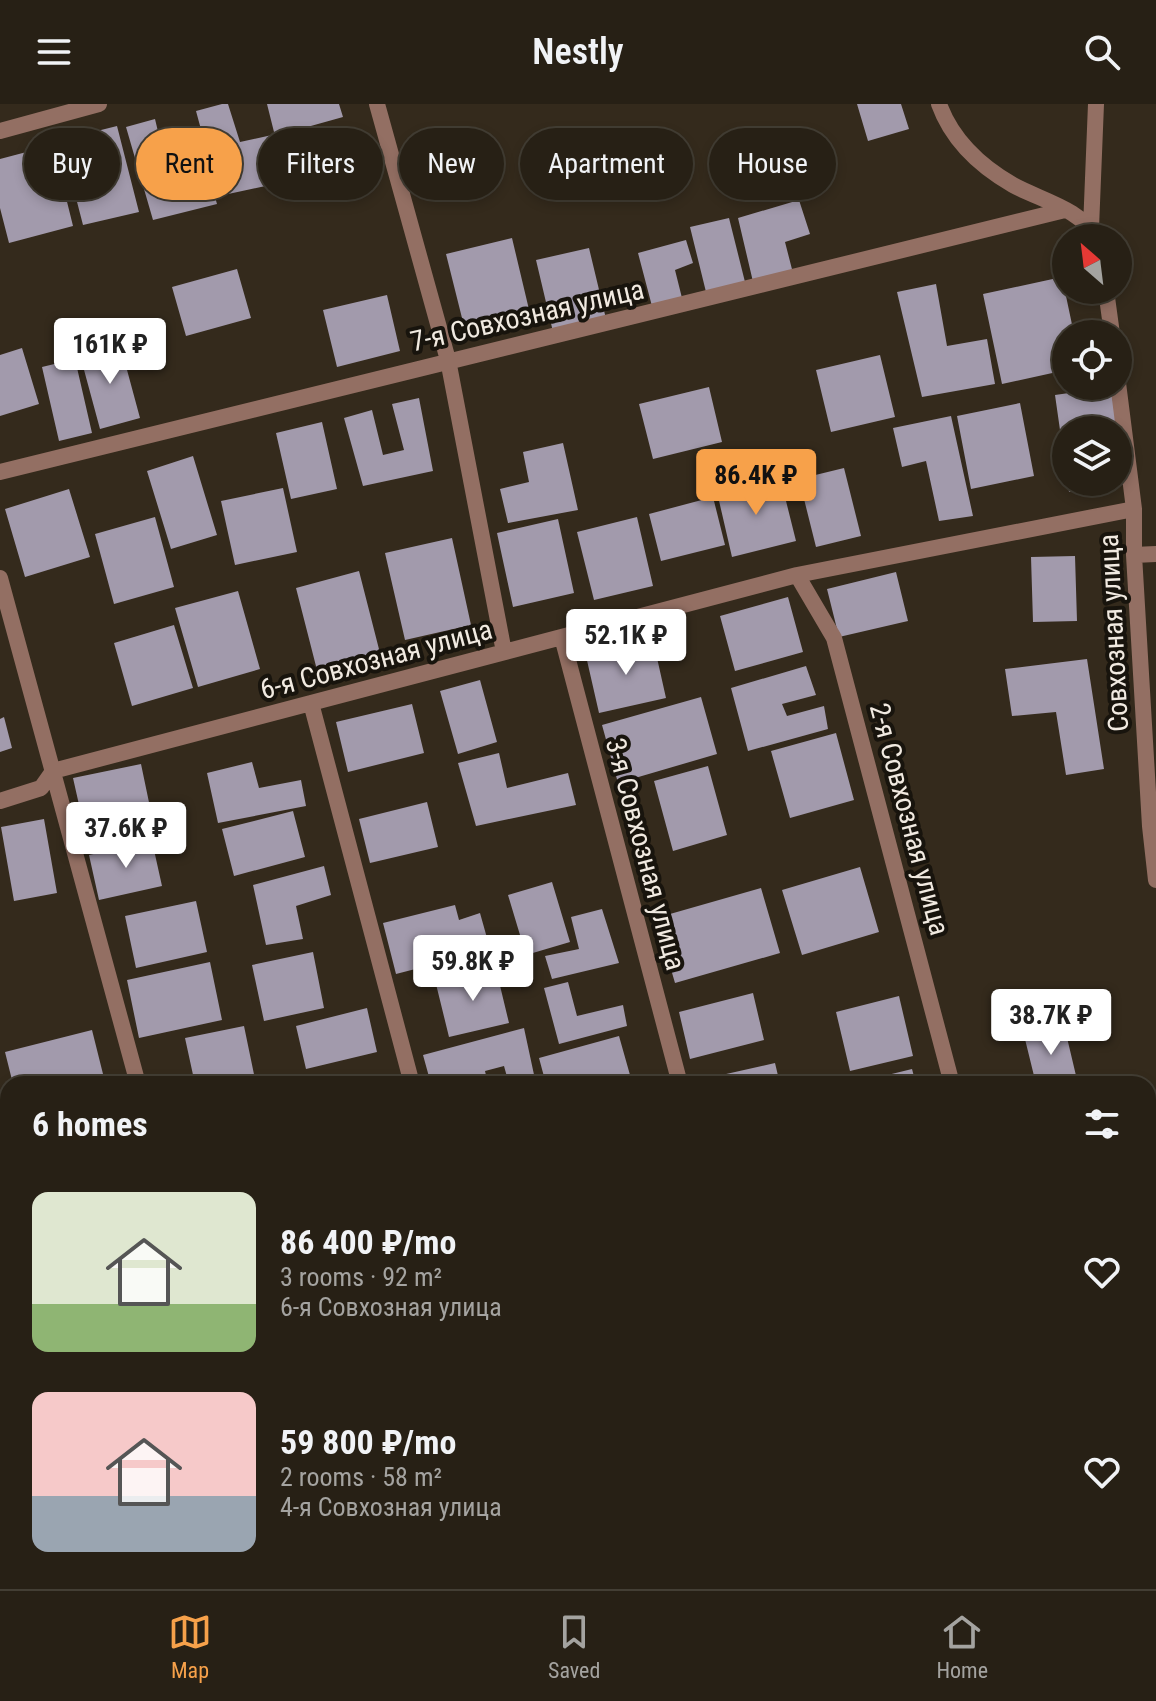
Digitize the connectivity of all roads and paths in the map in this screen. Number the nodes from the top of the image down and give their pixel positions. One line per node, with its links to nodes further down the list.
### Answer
1 (99, 104): 5 (street)
2 (377, 104): 9 (street)
3 (939, 104): 6 (street)
4 (1096, 104): 8 (street)
5 (0, 131)
6 (1065, 210): 7 (street); 9 (street, 7-я Совхозная улица)
7 (1083, 224)
8 (1094, 224)
9 (448, 360): 11 (street, 7-я Совхозная улица); 18 (street)
10 (1120, 400): 12 (street, Совхозная улица)
11 (0, 472)
12 (1134, 509): 14 (street, Совхозная улица); 15 (street, 6-я Совхозная улица)
13 (1156, 554): 14 (street)
14 (1134, 555): 22 (street, Совхозная улица)
15 (797, 575): 17 (street, 6-я Совхозная улица); 27 (street, 2-я Совхозная улица)
16 (0, 578): 20 (street)
17 (562, 637): 18 (street, 6-я Совхозная улица); 26 (street, 3-я Совхозная улица)
18 (504, 652): 19 (street, 6-я Совхозная улица)
19 (311, 703): 20 (street, 6-я Совхозная улица); 25 (street)
20 (53, 771): 21 (street); 24 (street)
21 (0, 801)
22 (1153, 825): 23 (street, Совхозная улица)
23 (1156, 880)
24 (136, 1076)
25 (410, 1076)
26 (678, 1076)
27 (950, 1076)

